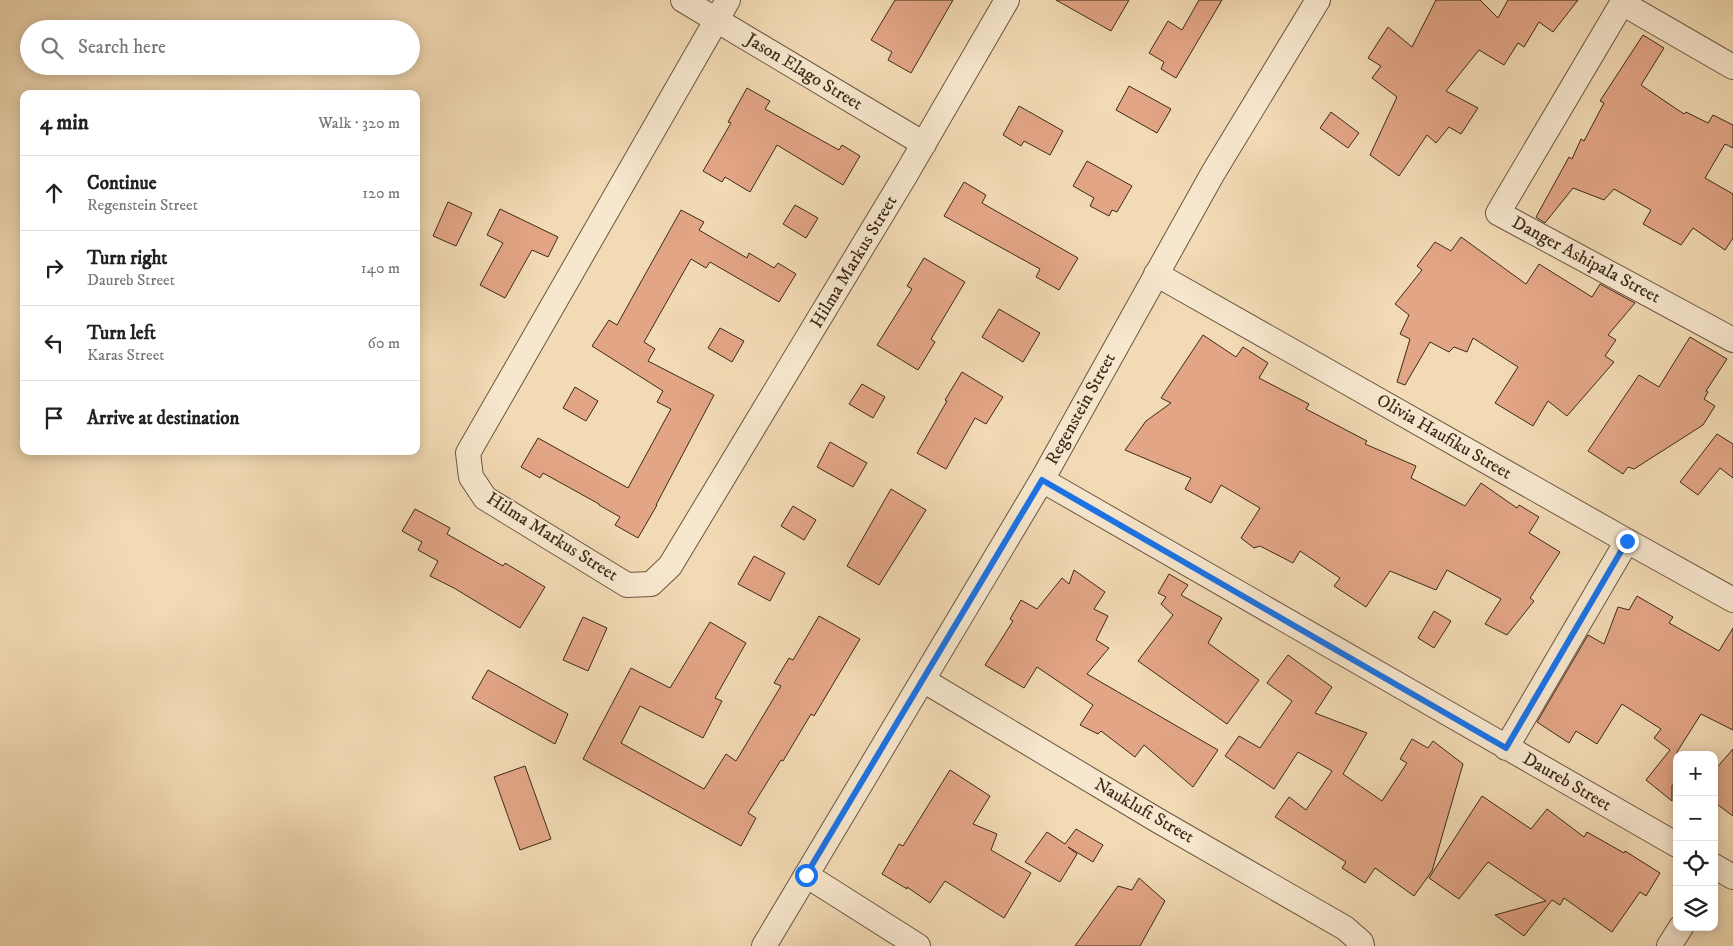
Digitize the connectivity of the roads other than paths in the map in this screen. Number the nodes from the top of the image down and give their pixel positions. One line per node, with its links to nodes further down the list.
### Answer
1 (684, 0): 5 (street, Jason Elago Street)
2 (1007, 0): 7 (street, Hilma Markus Street)
3 (1318, 0): 8 (street, Regenstein Street)
4 (1623, 1): 6 (street); 9 (street, Danger Ashipala Street)
5 (722, 10): 7 (street, Jason Elago Street); 7 (street, Hilma Markus Street)
6 (1733, 67)
7 (924, 144)
8 (1156, 274): 10 (street, Regenstein Street); 11 (street, Olivia Haufiku Street)
9 (1733, 340)
10 (1042, 480): 13 (street, Regenstein Street); 14 (street, Daureb Street)
11 (1627, 541): 12 (street, Olivia Haufiku Street); 14 (street)
12 (1733, 600)
13 (922, 680): 16 (street, Regenstein Street); 20 (street, Naukluft Street)
14 (1506, 748): 15 (street, Daureb Street)
15 (1673, 843)
16 (806, 875): 18 (street, Regenstein Street); 19 (street)
17 (1678, 931): 21 (street)
18 (764, 946)
19 (918, 946)
20 (1362, 946)
21 (1669, 946)

